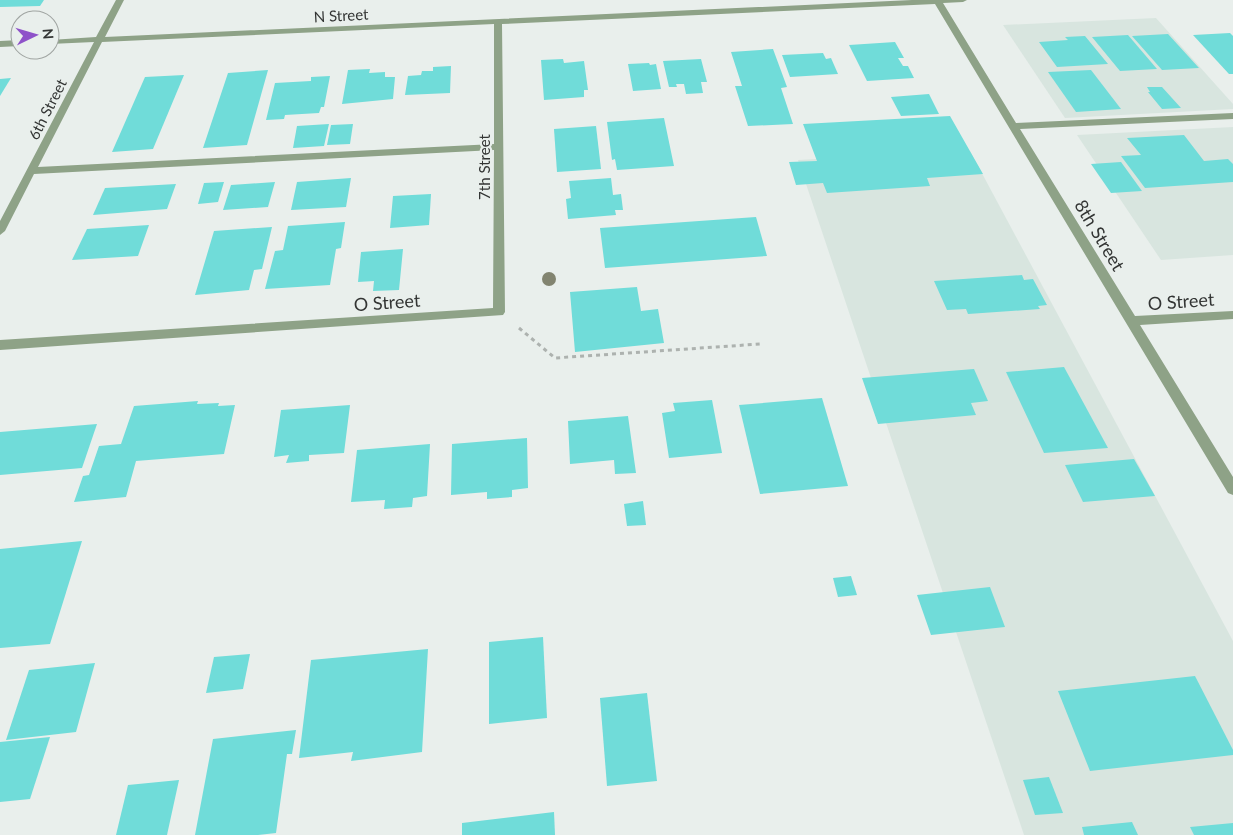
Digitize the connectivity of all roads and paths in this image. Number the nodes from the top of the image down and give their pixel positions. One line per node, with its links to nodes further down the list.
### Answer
1 (120, 0): 5 (street, 6th Street)
2 (963, 0): 3 (street, N Street)
3 (937, 1): 4 (street, N Street); 8 (street, 8th Street)
4 (498, 21): 5 (street, N Street); 9 (street, 7th Street)
5 (98, 40): 6 (street, N Street); 10 (street, 6th Street)
6 (60, 42)
7 (1233, 116): 8 (street)
8 (1013, 126): 14 (street, 8th Street)
9 (499, 147): 10 (street); 12 (street, 7th Street)
10 (31, 171): 11 (street, 6th Street)
11 (0, 232)
12 (499, 312): 15 (path); 16 (street, O Street)
13 (1233, 315): 14 (street, O Street)
14 (1132, 321): 17 (street, 8th Street)
15 (760, 344)
16 (0, 345)
17 (1233, 488)

